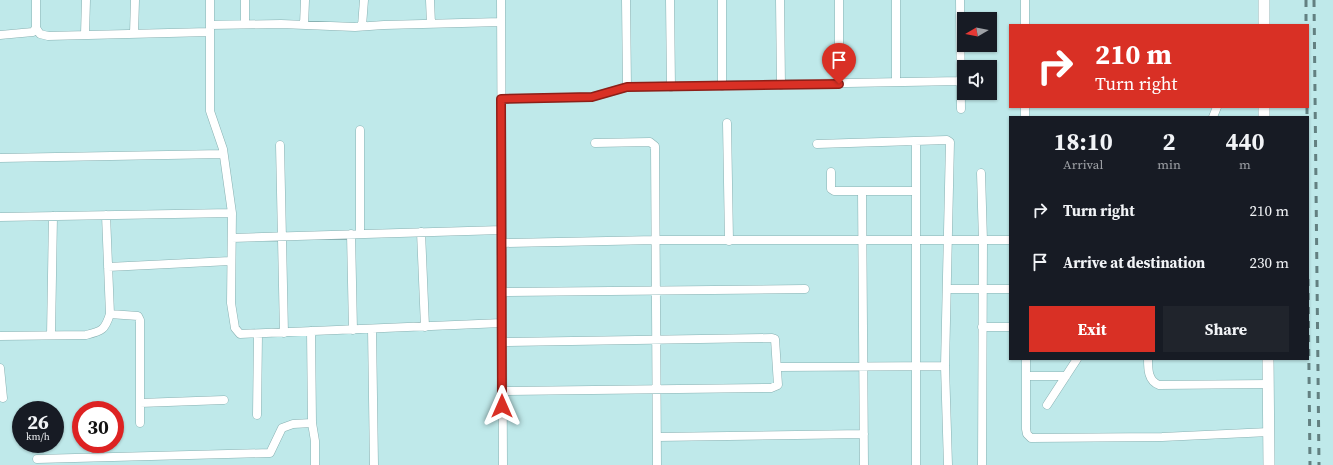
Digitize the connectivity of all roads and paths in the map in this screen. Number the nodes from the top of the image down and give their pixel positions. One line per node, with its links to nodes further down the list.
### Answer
1 (36, 0): 26 (street)
2 (86, 0): 29 (street)
3 (135, 0): 28 (street)
4 (210, 0): 27 (street)
5 (245, 0): 20 (street)
6 (306, 0): 24 (street)
7 (364, 0): 25 (street)
8 (430, 0): 21 (street)
9 (500, 0): 19 (street)
10 (626, 0): 37 (street)
11 (670, 0): 38 (street)
12 (722, 0): 36 (street)
13 (780, 0): 35 (street)
14 (838, 0): 34 (street)
15 (896, 0): 33 (street)
16 (960, 0): 31 (street)
17 (1025, 0): 22 (street)
18 (1264, 0): 23 (street)
19 (501, 22): 21 (street); 39 (street)
20 (245, 24): 24 (street); 27 (street)
21 (431, 24): 25 (street)
22 (1025, 24)
23 (1264, 24)
24 (304, 25): 25 (street)
25 (362, 26)
26 (36, 28): 29 (street); 30 (street)
27 (210, 28): 28 (street); 48 (street)
28 (134, 33): 29 (street)
29 (86, 34)
30 (0, 35)
31 (961, 60)
32 (957, 81): 33 (street)
33 (896, 82): 34 (street)
34 (839, 84): 35 (street)
35 (780, 85): 36 (street)
36 (722, 86): 38 (street)
37 (627, 87): 38 (street); 39 (street)
38 (671, 87)
39 (501, 99): 58 (street)
40 (961, 100): 41 (street)
41 (961, 109)
42 (727, 123): 68 (street)
43 (360, 130): 61 (street)
44 (916, 141): 46 (street); 53 (street); 69 (street)
45 (595, 143): 64 (street)
46 (817, 144)
47 (280, 145): 62 (street)
48 (223, 154): 49 (street); 54 (street)
49 (0, 158)
50 (831, 172): 52 (street)
51 (980, 173): 70 (street)
52 (862, 191): 53 (street); 65 (street)
53 (916, 191): 66 (street)
54 (232, 213): 55 (street); 63 (street)
55 (106, 215): 56 (street); 73 (street)
56 (53, 216): 57 (street); 90 (street)
57 (0, 217)
58 (502, 230): 59 (street); 71 (street)
59 (421, 232): 61 (street); 82 (street)
60 (351, 234): 61 (street); 62 (street); 86 (street)
61 (360, 234)
62 (282, 236): 63 (street); 88 (street)
63 (232, 238): 72 (street)
64 (656, 240): 68 (street); 71 (street); 78 (street)
65 (862, 240): 66 (street); 68 (street); 102 (street)
66 (916, 240): 69 (street); 100 (street)
67 (1009, 240): 70 (street)
68 (728, 241)
69 (948, 241): 70 (street); 74 (street)
70 (983, 241): 76 (street)
71 (502, 243): 79 (street)
72 (230, 261): 73 (street); 89 (street)
73 (108, 267): 80 (street)
74 (947, 288): 76 (street); 98 (street)
75 (805, 289): 78 (street)
76 (982, 289): 77 (street); 83 (street)
77 (1009, 289)
78 (656, 290): 79 (street); 92 (street)
79 (502, 292): 81 (street)
80 (110, 314): 90 (street); 110 (street)
81 (502, 323): 82 (street); 93 (street)
82 (425, 327): 85 (street)
83 (982, 327): 84 (street); 127 (street)
84 (1009, 327)
85 (372, 329): 86 (street); 121 (street)
86 (353, 330): 87 (street)
87 (311, 331): 88 (street); 114 (street)
88 (284, 333): 89 (street)
89 (258, 334): 112 (street)
90 (51, 335): 91 (street)
91 (0, 336)
92 (656, 339): 93 (street); 99 (street); 106 (street)
93 (502, 342): 107 (street)
94 (1026, 360): 103 (street)
95 (1076, 360): 104 (street)
96 (1148, 360): 105 (street)
97 (1268, 360): 105 (street)
98 (945, 366): 100 (street); 126 (street)
99 (778, 367): 102 (street); 106 (street)
100 (916, 367): 102 (street); 125 (street)
101 (0, 368): 108 (street)
102 (864, 368): 116 (street)
103 (1026, 376): 104 (street); 115 (street)
104 (1066, 376): 111 (street)
105 (1268, 384): 115 (street)
106 (656, 388): 107 (street); 117 (street)
107 (502, 391): 122 (street)
108 (3, 398)
109 (224, 400): 110 (street)
110 (140, 403): 113 (street)
111 (1047, 405)
112 (257, 415)
113 (140, 423)
114 (312, 423): 119 (street); 120 (street)
115 (1269, 432): 128 (street)
116 (864, 434): 117 (street); 124 (street)
117 (657, 438): 123 (street)
118 (37, 460): 119 (street)
119 (110, 461)
120 (315, 465)
121 (374, 465)
122 (503, 465)
123 (657, 465)
124 (864, 465)
125 (916, 465)
126 (948, 465)
127 (982, 465)
128 (1269, 465)

